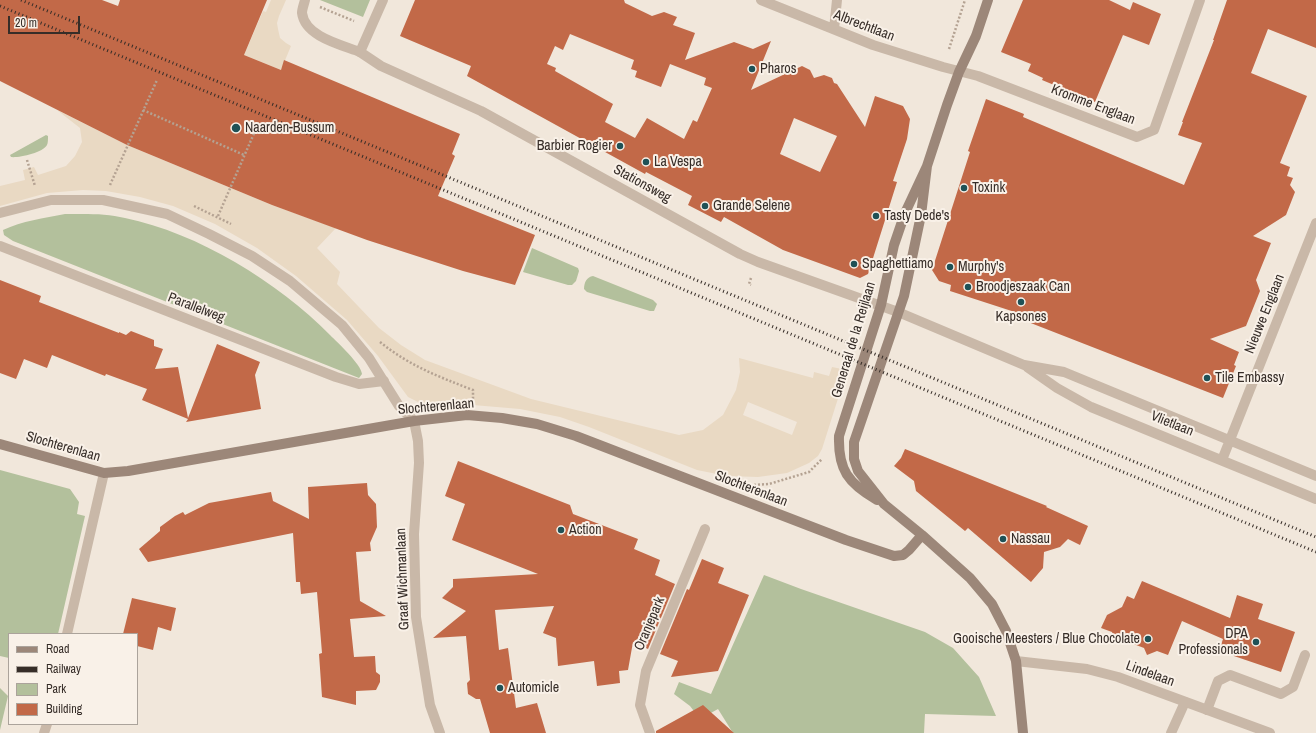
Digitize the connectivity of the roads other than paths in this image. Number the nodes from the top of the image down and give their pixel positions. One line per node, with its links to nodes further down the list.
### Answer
1 (305, 0): 8 (street, Stationsweg)
2 (383, 0): 8 (street)
3 (761, 0): 7 (street, Albrechtlaan)
4 (837, 0): 7 (street)
5 (988, 0): 9 (street, Generaal de la Reijlaan)
6 (1200, 0): 9 (street, Kromme Englaan)
7 (834, 29): 9 (street, Albrechtlaan)
8 (360, 52): 14 (street, Stationsweg)
9 (960, 72): 10 (street, Generaal de la Reijlaan)
10 (927, 166): 14 (street, Generaal de la Reijlaan); 15 (street)
11 (0, 213): 17 (street)
12 (1316, 223): 19 (street, Nieuwe Englaan)
13 (0, 246): 17 (street, Parallelweg)
14 (881, 306): 15 (street, Vlietlaan); 25 (street, Generaal de la Reijlaan)
15 (898, 312): 16 (street, Vlietlaan); 25 (street)
16 (1024, 365): 19 (street, Vlietlaan); 21 (street, Vlietlaan)
17 (384, 381): 18 (street)
18 (414, 421): 22 (street, Slochterenlaan); 27 (street, Slochterenlaan); 33 (street, Graaf Wichmanlaan)
19 (1230, 441): 21 (street, Nieuwe Englaan); 23 (street, Vlietlaan)
20 (0, 444): 22 (street, Slochterenlaan)
21 (1222, 460): 24 (street, Vlietlaan)
22 (104, 473): 28 (street)
23 (1316, 476)
24 (1316, 499)
25 (884, 504): 27 (street)
26 (705, 529): 34 (street, Oranjepark)
27 (922, 535): 30 (street)
28 (67, 633)
29 (1305, 655): 32 (street)
30 (1016, 661): 31 (street, Lindelaan); 35 (street)
31 (1185, 702): 32 (street, Lindelaan); 36 (street)
32 (1208, 710): 37 (street, Lindelaan)
33 (440, 733)
34 (650, 733)
35 (1023, 733)
36 (1171, 733)
37 (1270, 733)

